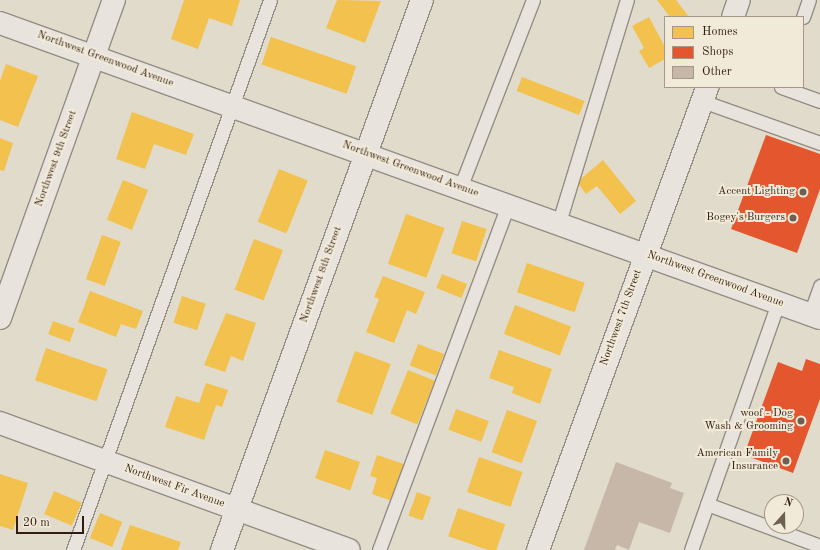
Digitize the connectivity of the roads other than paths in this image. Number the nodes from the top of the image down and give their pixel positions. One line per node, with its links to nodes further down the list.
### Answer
1 (114, 0): 11 (street, Northwest 9th Street)
2 (270, 0): 15 (lane)
3 (422, 0): 17 (street, Northwest 8th Street)
4 (534, 0): 18 (lane)
5 (627, 0): 20 (lane)
6 (739, 0): 8 (street)
7 (809, 0): 9 (lane)
8 (732, 16)
9 (803, 16)
10 (0, 23): 11 (street, Northwest Greenwood Avenue)
11 (94, 56): 15 (street, Northwest Greenwood Avenue); 25 (street, Northwest 9th Street)
12 (785, 88): 14 (lane)
13 (704, 94): 16 (lane); 21 (street, Northwest 7th Street)
14 (820, 101)
15 (233, 106): 17 (street, Northwest Greenwood Avenue); 27 (lane)
16 (820, 143)
17 (366, 154): 18 (street, Northwest Greenwood Avenue); 29 (street, Northwest 8th Street)
18 (460, 188): 19 (street, Northwest Greenwood Avenue)
19 (508, 205): 20 (street, Northwest Greenwood Avenue); 34 (lane)
20 (559, 222): 21 (street, Northwest Greenwood Avenue)
21 (646, 255): 23 (street, Northwest Greenwood Avenue); 35 (street, Northwest 7th Street)
22 (820, 286): 24 (lane)
23 (778, 303): 24 (street, Northwest Greenwood Avenue); 28 (lane)
24 (815, 316)
25 (0, 318)
26 (0, 423): 27 (street, Northwest Fir Avenue)
27 (103, 461): 29 (street, Northwest Fir Avenue); 31 (lane)
28 (707, 504): 30 (lane); 36 (lane)
29 (237, 509): 32 (street, Northwest 8th Street); 33 (street, Northwest Fir Avenue)
30 (820, 546)
31 (73, 550)
32 (222, 550)
33 (349, 550)
34 (379, 550)
35 (538, 550)
36 (691, 550)

